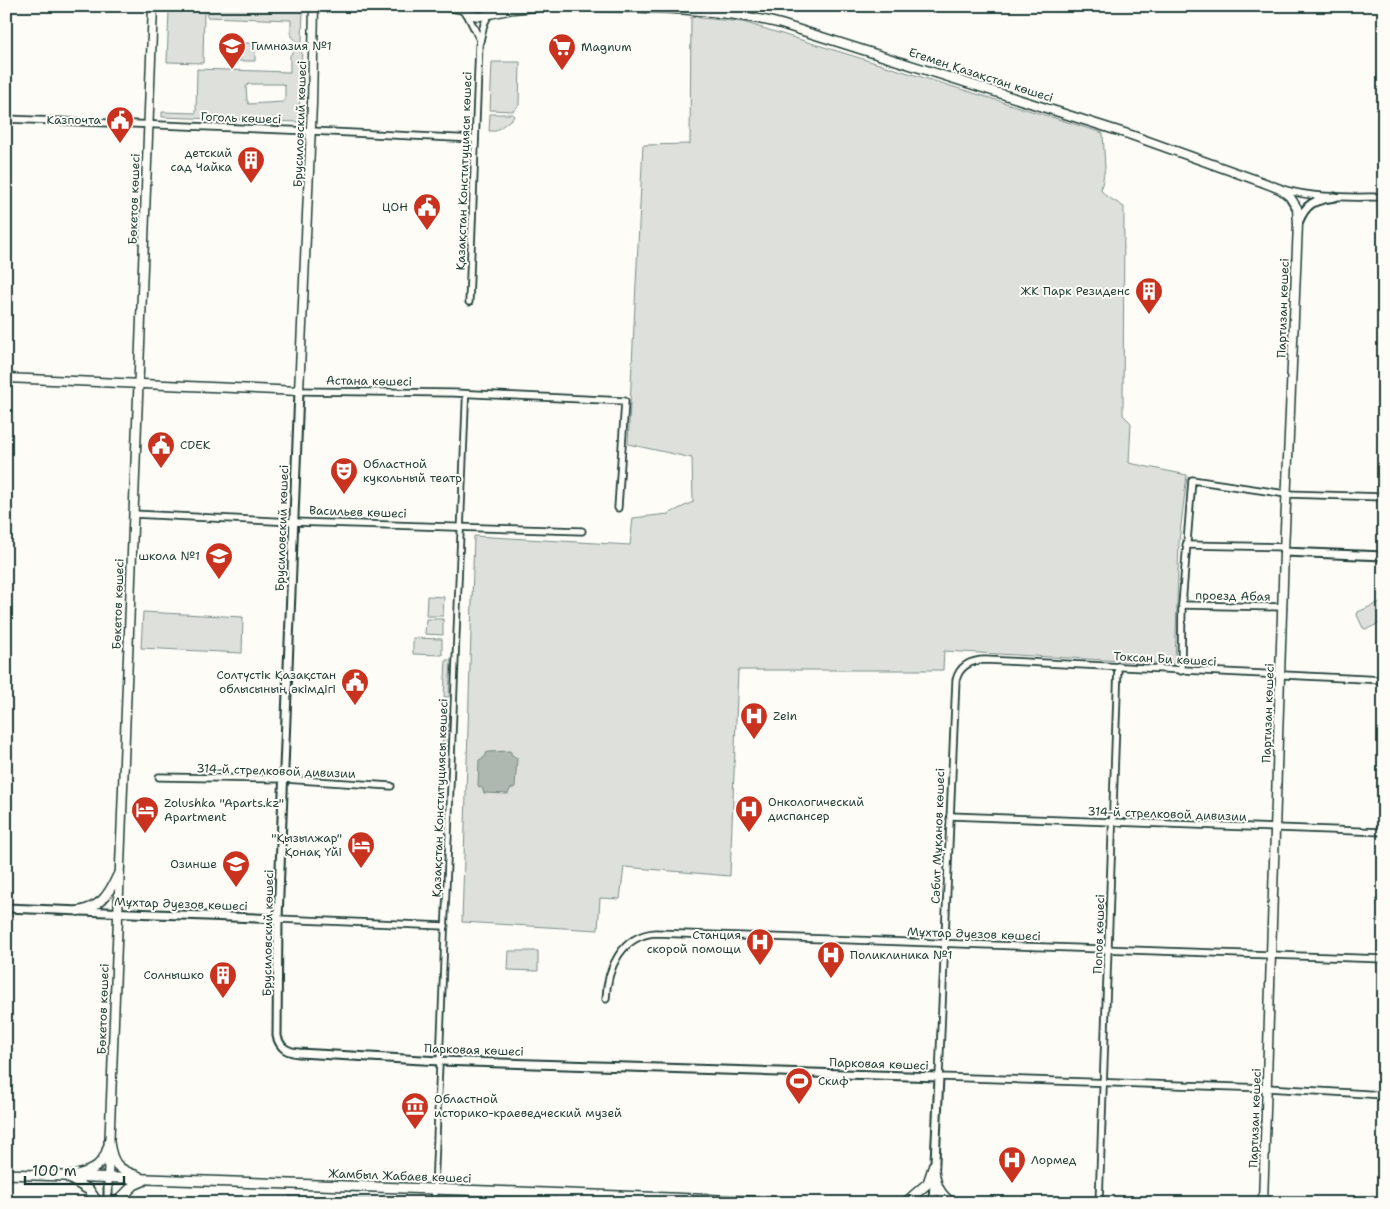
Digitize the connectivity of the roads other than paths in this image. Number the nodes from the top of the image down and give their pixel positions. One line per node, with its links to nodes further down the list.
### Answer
1 (153, 6): 11 (main road, Бөкетов көшесі)
2 (314, 6): 12 (main road, Брусиловский көшесі)
3 (446, 6): 7 (main road)
4 (498, 6): 8 (main road)
5 (547, 6): 8 (main road)
6 (564, 6): 14 (main road, Егемен Қазақстан көшесі)
7 (463, 10): 8 (main road); 9 (street, Қазақстан Конституциясы көшесі)
8 (489, 14): 9 (street, Қазақстан Конституциясы көшесі)
9 (480, 40): 13 (street, Қазақстан Конституциясы көшесі)
10 (6, 119): 11 (street, Гоголь көшесі)
11 (147, 125): 12 (street, Гоголь көшесі); 20 (main road, Бөкетов көшесі)
12 (311, 130): 13 (street, Гоголь көшесі); 21 (main road, Брусиловский көшесі)
13 (475, 139): 18 (street, Қазақстан Конституциясы көшесі)
14 (1271, 185): 15 (street, Егемен Қазақстан көшесі); 17 (main road, Партизан көшесі)
15 (1335, 197): 16 (street, Егемен Қазақстан көшесі); 17 (street)
16 (1384, 197)
17 (1298, 224): 23 (main road, Партизан көшесі)
18 (469, 302)
19 (6, 378): 20 (main road, Астана көшесі)
20 (138, 384): 21 (main road, Астана көшесі); 26 (main road, Бөкетов көшесі)
21 (299, 390): 22 (street, Астана көшесі); 27 (street, Брусиловский көшесі)
22 (466, 394): 25 (street, Астана көшесі); 28 (street, Қазақстан Конституциясы көшесі)
23 (1286, 494): 24 (street); 30 (street); 31 (main road, Партизан көшесі)
24 (1384, 497)
25 (618, 508)
26 (133, 514): 27 (street, Васильев көшесі); 47 (main road, Бөкетов көшесі)
27 (293, 522): 28 (street, Васильев көшесі); 41 (street, Брусиловский көшесі)
28 (461, 527): 29 (street, Васильев көшесі); 52 (street, Қазақстан Конституциясы көшесі)
29 (582, 531)
30 (1186, 545): 31 (street); 33 (street)
31 (1285, 549): 32 (street); 34 (main road, Партизан көшесі)
32 (1384, 556)
33 (1182, 605): 34 (street, проезд Абая); 36 (street)
34 (1283, 607): 37 (main road, Партизан көшесі)
35 (1118, 666): 36 (street, Токсан Би көшесі); 38 (street, Токсан Би көшесі); 44 (street, Попов көшесі)
36 (1182, 670): 37 (street, Токсан Би көшесі)
37 (1280, 675): 39 (street, Токсан Би көшесі); 45 (main road, Партизан көшесі)
38 (956, 680): 43 (street, Сәбит Мұқанов көшесі)
39 (1384, 680)
40 (159, 777): 41 (street, 314-й стрелковой дивизии)
41 (284, 779): 42 (street, 314-й стрелковой дивизии); 51 (street, Брусиловский көшесі)
42 (391, 786)
43 (950, 816): 44 (street, 314-й стрелковой дивизии); 53 (street, Сәбит Мұқанов көшесі)
44 (1113, 822): 45 (street, 314-й стрелковой дивизии); 54 (street, Попов көшесі)
45 (1275, 828): 46 (street, 314-й стрелковой дивизии); 55 (main road, Партизан көшесі)
46 (1384, 832)
47 (119, 872): 49 (main road); 50 (main road, Бөкетов көшесі)
48 (6, 908): 49 (street, Мұхтар Әуезов көшесі)
49 (78, 911): 50 (street, Мұхтар Әуезов көшесі)
50 (118, 912): 51 (street, Мұхтар Әуезов көшесі); 64 (main road, Бөкетов көшесі)
51 (278, 919): 52 (street, Мұхтар Әуезов көшесі); 58 (street, Брусиловский көшесі)
52 (445, 926): 59 (street, Қазақстан Конституциясы көшесі)
53 (944, 944): 54 (street, Мұхтар Әуезов көшесі); 57 (street, Мұхтар Әуезов көшесі); 60 (street, Сәбит Мұқанов көшесі)
54 (1108, 950): 55 (street, Мұхтар Әуезов көшесі); 61 (street, Попов көшесі)
55 (1271, 956): 56 (street, Мұхтар Әуезов көшесі); 62 (main road, Партизан көшесі)
56 (1384, 960)
57 (606, 999)
58 (284, 1050): 59 (street, Парковая көшесі)
59 (440, 1061): 60 (street, Парковая көшесі); 70 (street, Қазақстан Конституциясы көшесі)
60 (939, 1077): 61 (street, Парковая көшесі); 65 (street, Сәбит Мұқанов көшесі)
61 (1104, 1083): 62 (street, Парковая көшесі); 81 (street, Попов көшесі)
62 (1267, 1088): 63 (street, Парковая көшесі); 82 (main road, Партизан көшесі)
63 (1384, 1095)
64 (109, 1142): 67 (main road); 68 (main road, Бөкетов көшесі); 69 (main road)
65 (934, 1165): 78 (main road); 79 (street, Сәбит Мұқанов көшесі); 80 (main road)
66 (6, 1174): 67 (main road, Жамбыл Жабаев көшесі)
67 (67, 1177): 68 (main road, Жамбыл Жабаев көшесі); 73 (main road)
68 (108, 1178): 69 (main road, Жамбыл Жабаев көшесі); 74 (street, Бөкетов көшесі)
69 (151, 1180): 70 (main road, Жамбыл Жабаев көшесі); 75 (main road)
70 (435, 1189): 71 (main road, Жамбыл Жабаев көшесі); 76 (street, Қазақстан Конституциясы көшесі)
71 (601, 1199): 72 (main road, Жамбыл Жабаев көшесі)
72 (763, 1202): 77 (main road, Жамбыл Жабаев көшесі)
73 (98, 1203)
74 (108, 1203)
75 (116, 1203)
76 (434, 1203)
77 (792, 1203)
78 (905, 1203)
79 (933, 1203)
80 (952, 1203)
81 (1100, 1203)
82 (1263, 1203)

